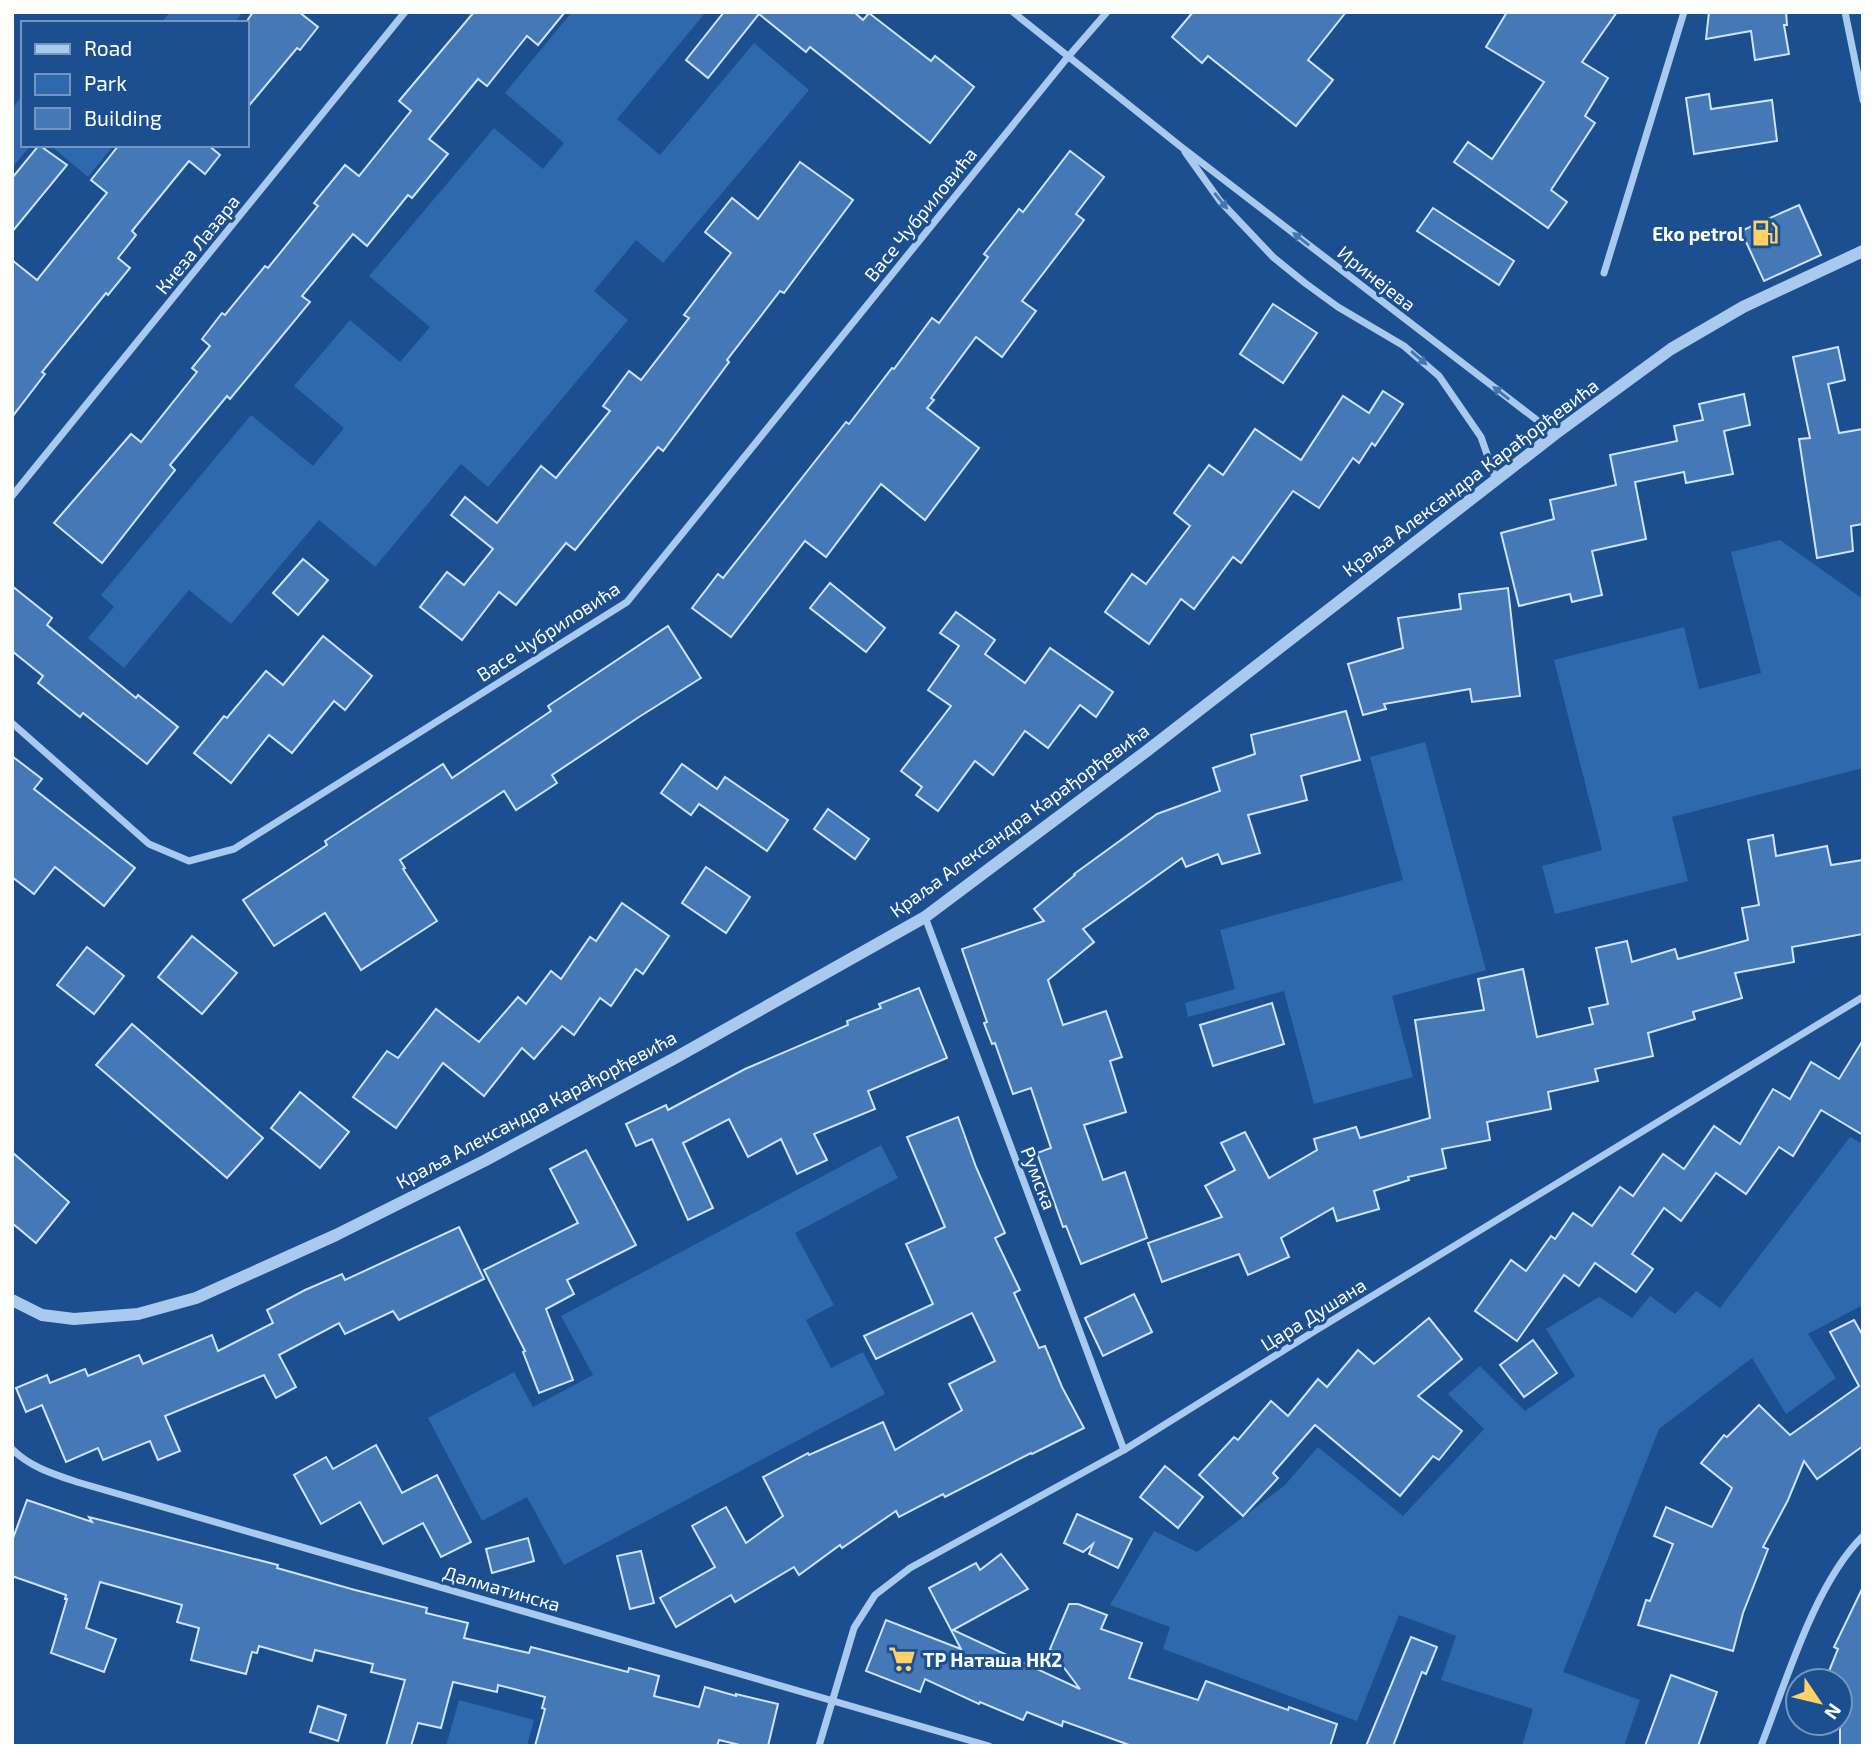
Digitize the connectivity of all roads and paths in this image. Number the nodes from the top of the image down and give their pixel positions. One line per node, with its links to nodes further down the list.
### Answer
1 (405, 12): 13 (street, Кнеза Лазара)
2 (1013, 12): 6 (street, Иринејева)
3 (1107, 12): 6 (street, Васе Чубриловића)
4 (1684, 12): 10 (street)
5 (1845, 12): 7 (street)
6 (1067, 58): 8 (street, Иринејева); 14 (street, Васе Чубриловића)
7 (1863, 100)
8 (1180, 146): 11 (street, Иринејева, one-way to 8); 12 (street, Иринејева, one-way to 12)
9 (1863, 251): 11 (street, Краља Александра Карађорђевића)
10 (1604, 273)
11 (1555, 434): 12 (street, Краља Александра Карађорђевића)
12 (1496, 480): 15 (street, Краља Александра Карађорђевића)
13 (12, 496)
14 (12, 723)
15 (925, 917): 17 (street, Краља Александра Карађорђевића); 19 (street, Румска)
16 (1863, 997): 19 (street, Цара Душана)
17 (14, 1304)
18 (12, 1448): 21 (street, Далматинска)
19 (1124, 1450): 21 (street, Цара Душана)
20 (1863, 1536): 24 (street)
21 (833, 1700): 22 (street, Цара Душана); 23 (street, Далматинска)
22 (819, 1746)
23 (989, 1746)
24 (1761, 1746)

